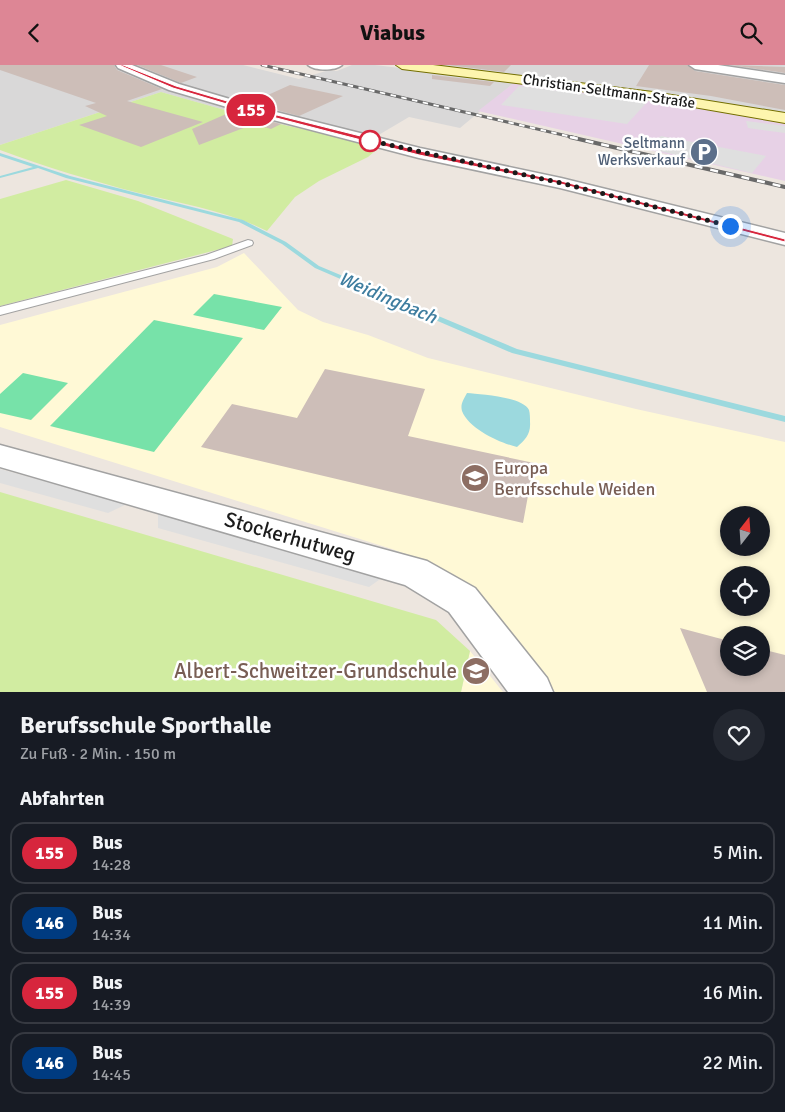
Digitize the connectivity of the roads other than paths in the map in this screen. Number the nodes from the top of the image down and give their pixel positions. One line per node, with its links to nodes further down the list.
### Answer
1 (122, 65): 9 (street)
2 (314, 65): 3 (street)
3 (336, 65)
4 (402, 65): 6 (main road, Christian-Seltmann-Straße)
5 (695, 65): 7 (street)
6 (456, 68): 8 (main road, Christian-Seltmann-Straße)
7 (785, 79)
8 (785, 119)
9 (785, 239)
10 (248, 243): 11 (lane)
11 (0, 311)
12 (0, 456): 13 (street, Stockerhutweg)
13 (534, 692)

